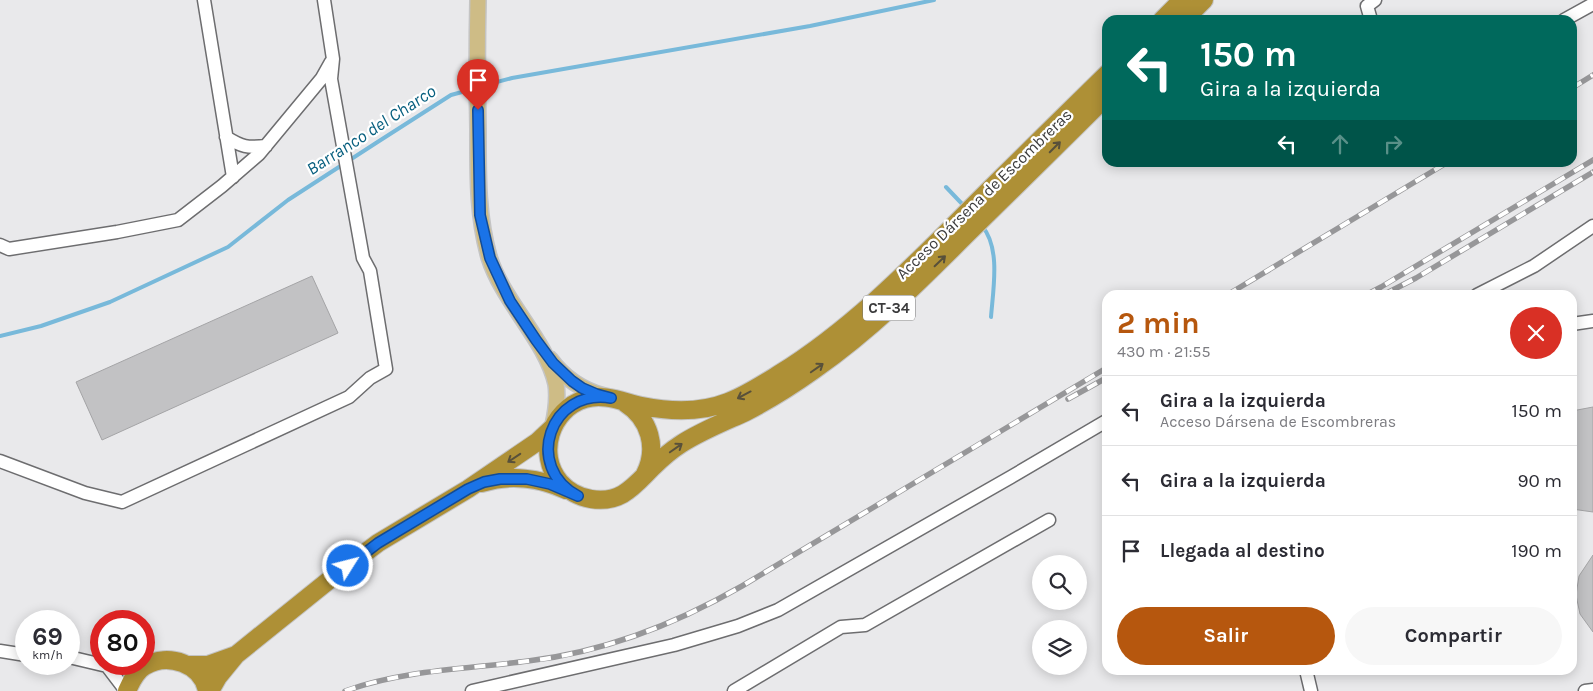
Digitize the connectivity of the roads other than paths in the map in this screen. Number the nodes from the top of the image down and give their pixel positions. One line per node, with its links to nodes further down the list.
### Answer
1 (204, 0): 15 (lane)
2 (324, 0): 12 (lane)
3 (478, 0): 23 (main road)
4 (1182, 0): 8 (highway)
5 (1204, 0): 9 (highway)
6 (1375, 0): 10 (lane)
7 (1593, 4): 11 (lane)
8 (1167, 15)
9 (1189, 15)
10 (1370, 15)
11 (1573, 15)
12 (333, 59): 16 (lane); 27 (lane)
13 (1102, 79): 24 (highway, Acceso Dársena de Escombreras / CT-34, one-way to 24)
14 (1102, 101): 28 (highway, Acceso Dársena de Escombreras / CT-34, one-way to 14)
15 (226, 136): 16 (lane); 17 (lane)
16 (266, 146): 17 (lane)
17 (233, 177): 19 (lane)
18 (1593, 226): 20 (lane)
19 (0, 245)
20 (1487, 290)
21 (1593, 321): 22 (lane)
22 (1577, 323)
23 (536, 340): 24 (main road); 26 (main road)
24 (615, 399): 26 (highway, Acceso Dársena de Escombreras / CT-34); 28 (highway, Acceso Dársena de Escombreras / CT-34)
25 (1102, 424): 43 (lane)
26 (553, 427): 29 (highway, Acceso Dársena de Escombreras, one-way to 29); 30 (highway)
27 (0, 461)
28 (640, 481): 30 (highway, Acceso Dársena de Escombreras / CT-34)
29 (468, 489): 30 (highway, Acceso Dársena de Escombreras); 34 (highway)
30 (578, 496)
31 (1049, 520): 44 (lane)
32 (0, 651): 33 (lane)
33 (15, 653)
34 (236, 655): 36 (highway); 42 (highway)
35 (155, 662): 36 (highway)
36 (188, 666): 42 (highway)
37 (114, 675): 41 (lane)
38 (135, 675): 41 (highway)
39 (1307, 675): 45 (lane)
40 (1593, 690): 46 (lane)
41 (127, 691)
42 (208, 691)
43 (472, 691)
44 (734, 691)
45 (1311, 691)
46 (1585, 691)

